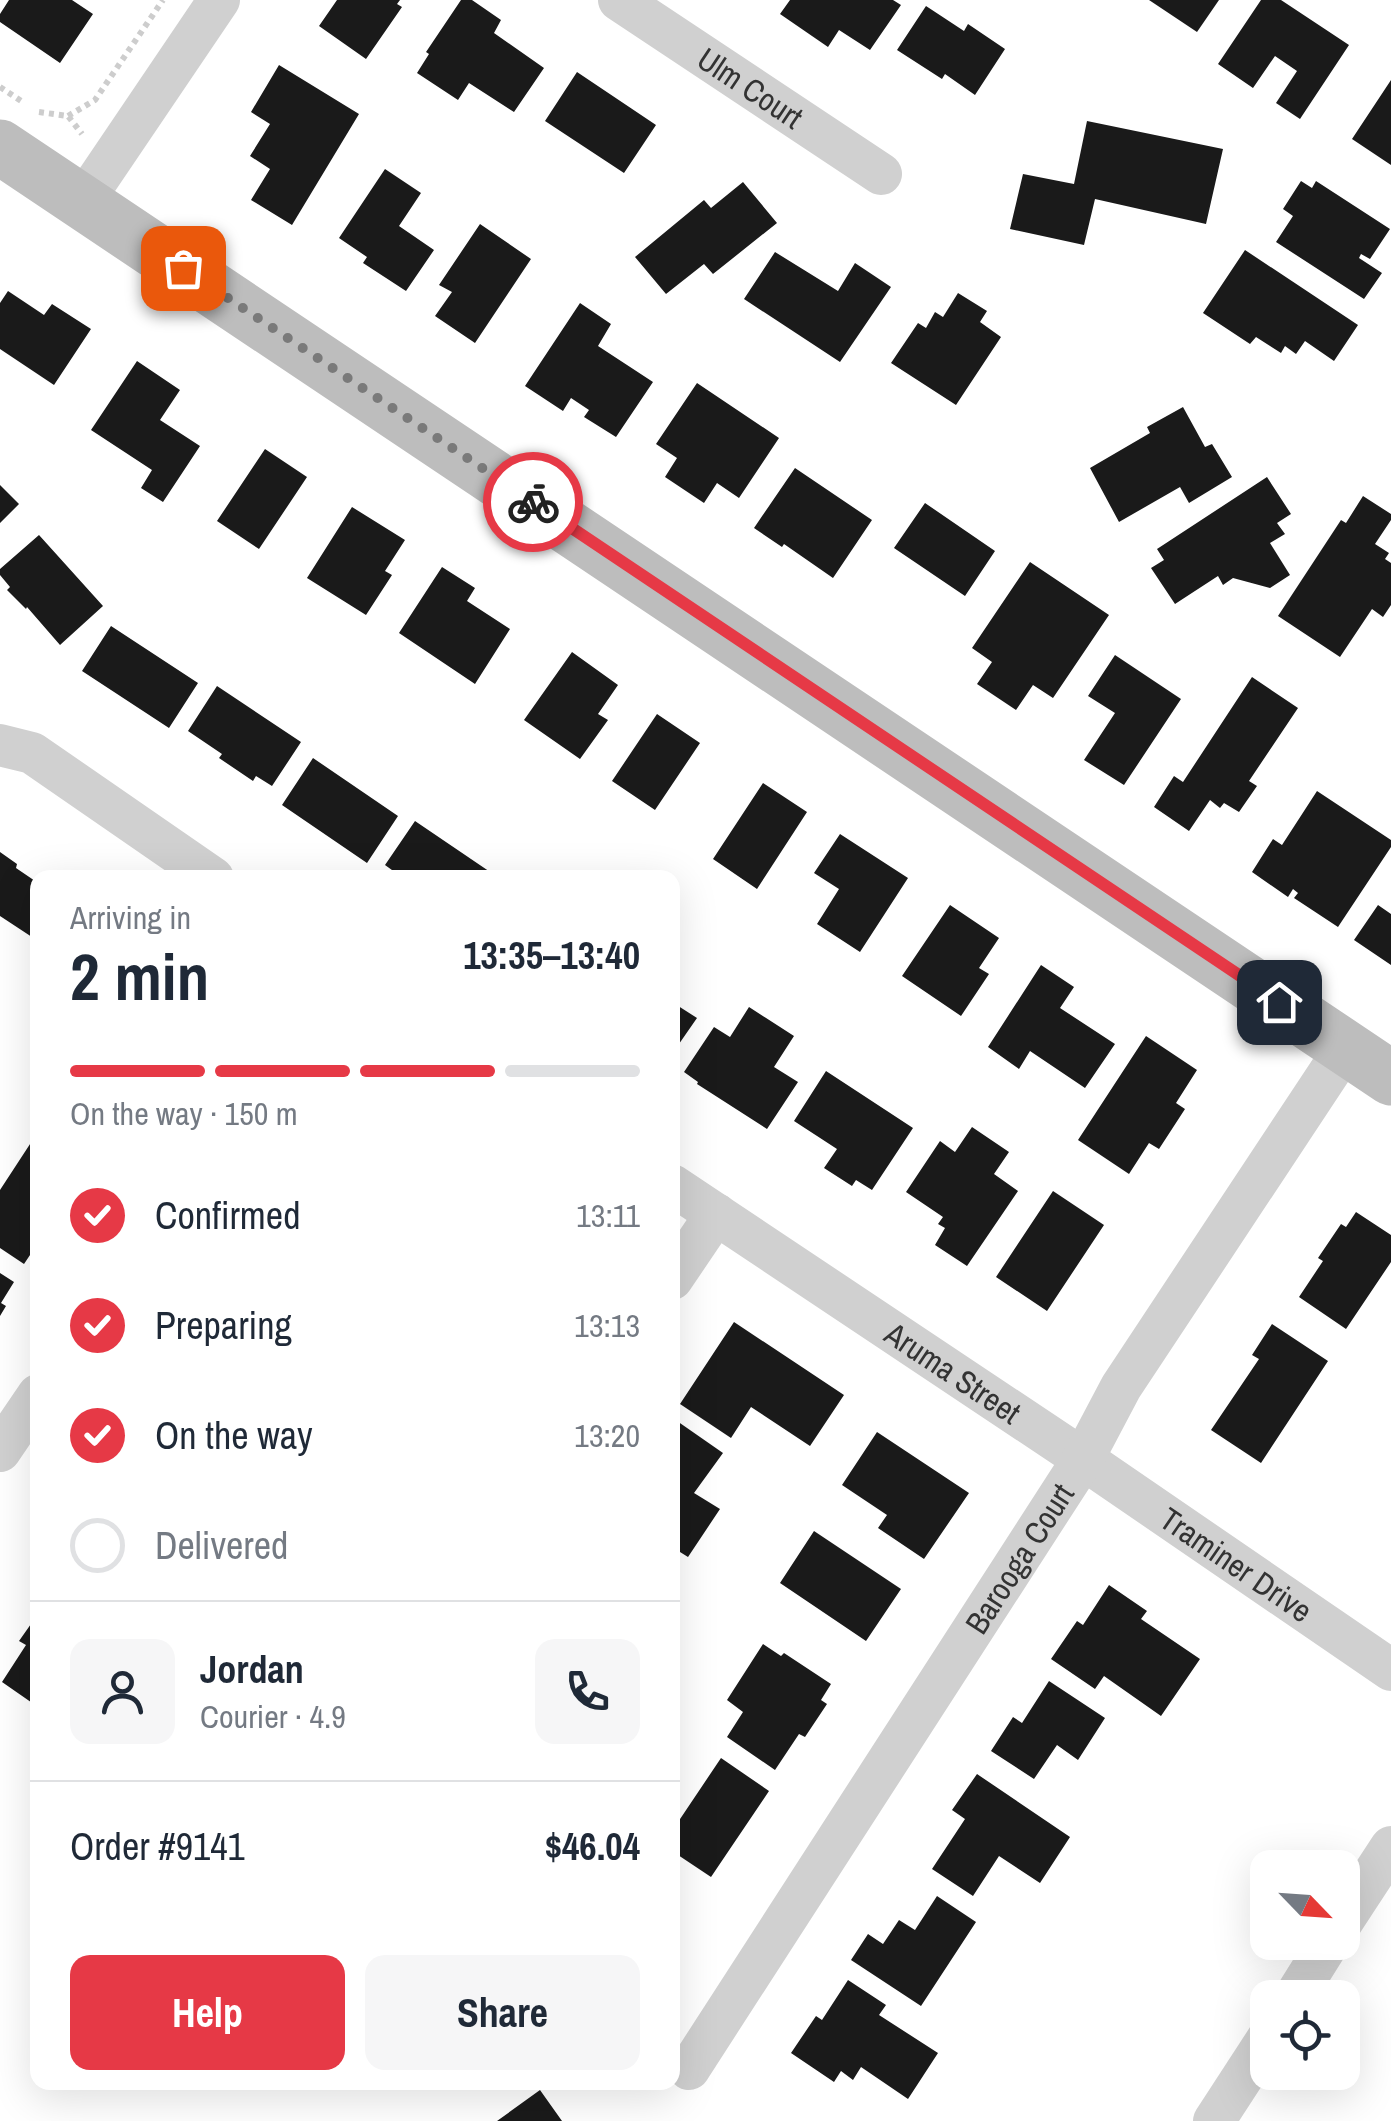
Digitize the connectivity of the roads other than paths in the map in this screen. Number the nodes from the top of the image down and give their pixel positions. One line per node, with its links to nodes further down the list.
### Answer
1 (219, 0): 5 (street)
2 (619, 0): 4 (street, Ulm Court)
3 (0, 147): 5 (main road)
4 (881, 174)
5 (84, 201): 8 (main road)
6 (0, 745): 7 (street)
7 (202, 870)
8 (1346, 1047): 9 (main road); 15 (street, Barooga Court)
9 (1391, 1078)
10 (680, 1190): 11 (street, Aruma Street)
11 (716, 1214): 12 (street); 15 (street, Aruma Street)
12 (680, 1267)
13 (30, 1407): 14 (street)
14 (0, 1451)
15 (1083, 1459): 16 (street, Traminer Drive); 20 (street, Barooga Court)
16 (1391, 1670)
17 (1391, 1847): 18 (street)
18 (1360, 1894)
19 (1250, 2066): 21 (street)
20 (689, 2070)
21 (1214, 2121)

